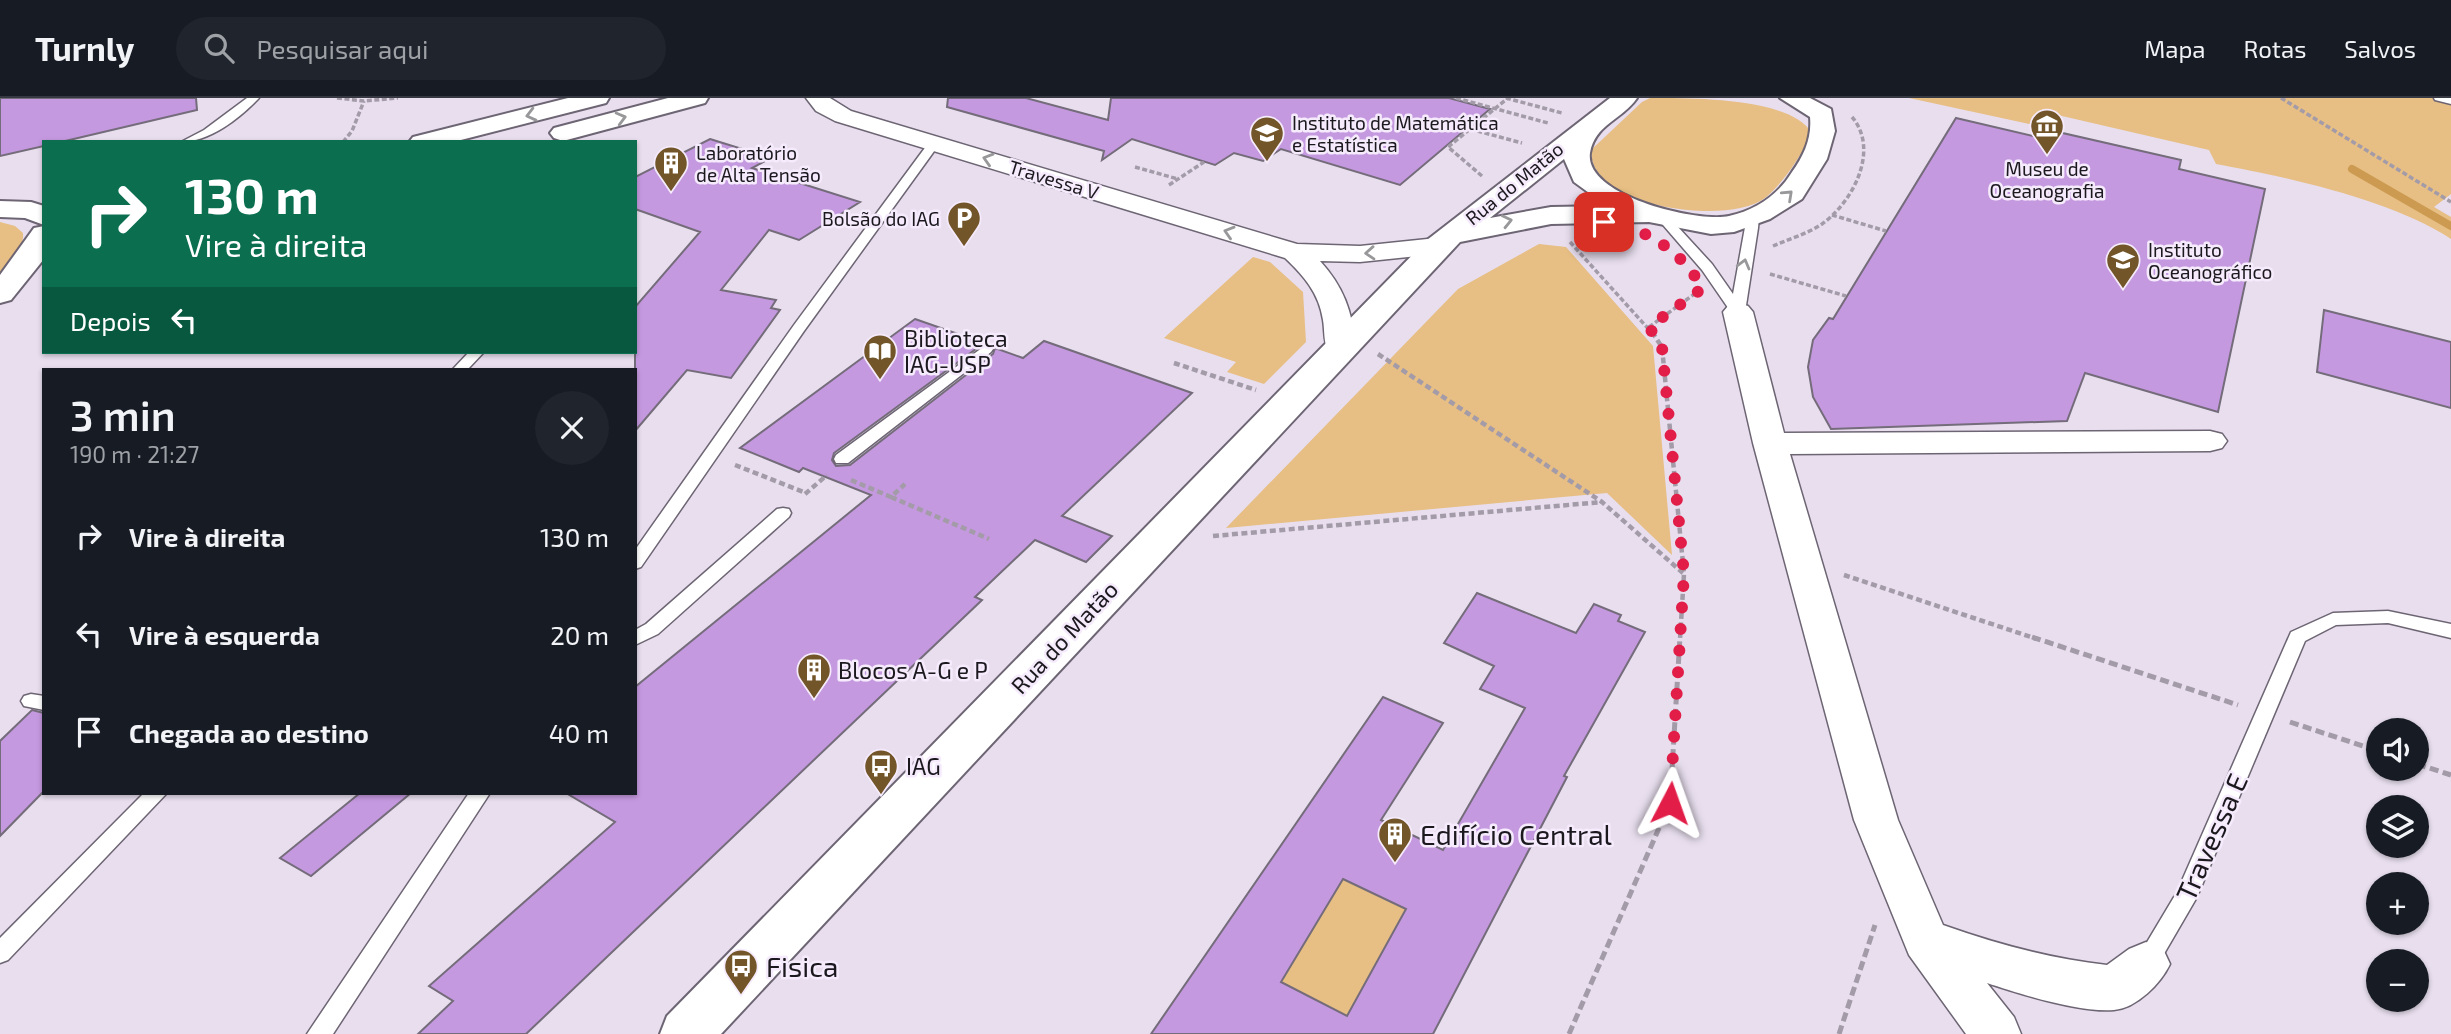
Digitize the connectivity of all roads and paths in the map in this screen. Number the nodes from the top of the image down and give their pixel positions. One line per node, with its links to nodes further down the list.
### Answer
1 (254, 98): 20 (lane)
2 (337, 98): 13 (path)
3 (398, 98): 13 (path)
4 (597, 98): 22 (street, one-way to 22)
5 (696, 98): 19 (street, one-way to 5)
6 (818, 98): 23 (street, Travessa V)
7 (1456, 98): 16 (path)
8 (1508, 98): 16 (path); 17 (path)
9 (1625, 98): 17 (street, Rua do Matão)
10 (1792, 98): 15 (street)
11 (2280, 98): 28 (path)
12 (2439, 98): 14 (lane)
13 (364, 101): 21 (path)
14 (2451, 101)
15 (1826, 106): 31 (street, Rua do Matão, one-way to 15)
16 (1495, 108): 17 (path); 18 (path)
17 (1587, 126): 24 (street, Rua do Matão); 33 (street)
18 (1468, 128): 24 (path); 27 (path)
19 (552, 138)
20 (191, 140)
21 (345, 140)
22 (430, 140)
23 (934, 143): 37 (street, Travessa V, one-way to 23); 62 (lane)
24 (1553, 152): 36 (street, Rua do Matão)
25 (1135, 167): 26 (path)
26 (1178, 179)
27 (1486, 180)
28 (2451, 202)
29 (0, 209): 32 (street)
30 (1832, 215): 34 (path)
31 (1753, 216): 33 (street, Rua do Matão); 43 (lane, one-way to 31)
32 (41, 217): 41 (street)
33 (1659, 217): 36 (street, Rua do Matão, one-way to 33); 43 (lane)
34 (1886, 231)
35 (1562, 234): 44 (path)
36 (1440, 243): 37 (street, Travessa V, one-way to 37); 45 (street, Rua do Matão)
37 (1295, 252): 45 (street, Travessa V)
38 (1768, 274): 42 (path)
39 (42, 277): 41 (street)
40 (1703, 288): 44 (path)
41 (0, 294)
42 (1846, 296)
43 (1738, 312): 52 (street)
44 (1649, 327): 64 (path)
45 (1356, 348): 50 (street, Rua do Matão); 58 (path)
46 (986, 349): 53 (lane)
47 (475, 354): 49 (lane)
48 (1174, 363): 50 (path)
49 (461, 368)
50 (1288, 401): 61 (street, Rua do Matão)
51 (2210, 441): 52 (street)
52 (1770, 443): 63 (street)
53 (842, 459)
54 (737, 466): 56 (path)
55 (830, 472): 56 (path)
56 (806, 493): 59 (path)
57 (891, 497): 60 (path)
58 (1602, 502): 61 (path); 64 (path)
59 (783, 513): 66 (lane)
60 (989, 539)
61 (1157, 540): 78 (street, Rua do Matão)
62 (637, 560)
63 (1803, 562): 67 (path); 73 (street)
64 (1684, 574): 79 (path)
65 (2451, 631): 67 (lane, Travessa E)
66 (637, 637)
67 (2265, 714): 68 (path); 76 (lane, Travessa E)
68 (2366, 747)
69 (2429, 768): 70 (path)
70 (2451, 775)
71 (155, 795): 75 (lane)
72 (479, 795): 77 (lane)
73 (1894, 867): 74 (street); 80 (path)
74 (1926, 940): 76 (street, Travessa E); 81 (street)
75 (0, 953)
76 (2146, 964)
77 (319, 1034)
78 (686, 1034)
79 (1569, 1034)
80 (1839, 1034)
81 (1996, 1034)

